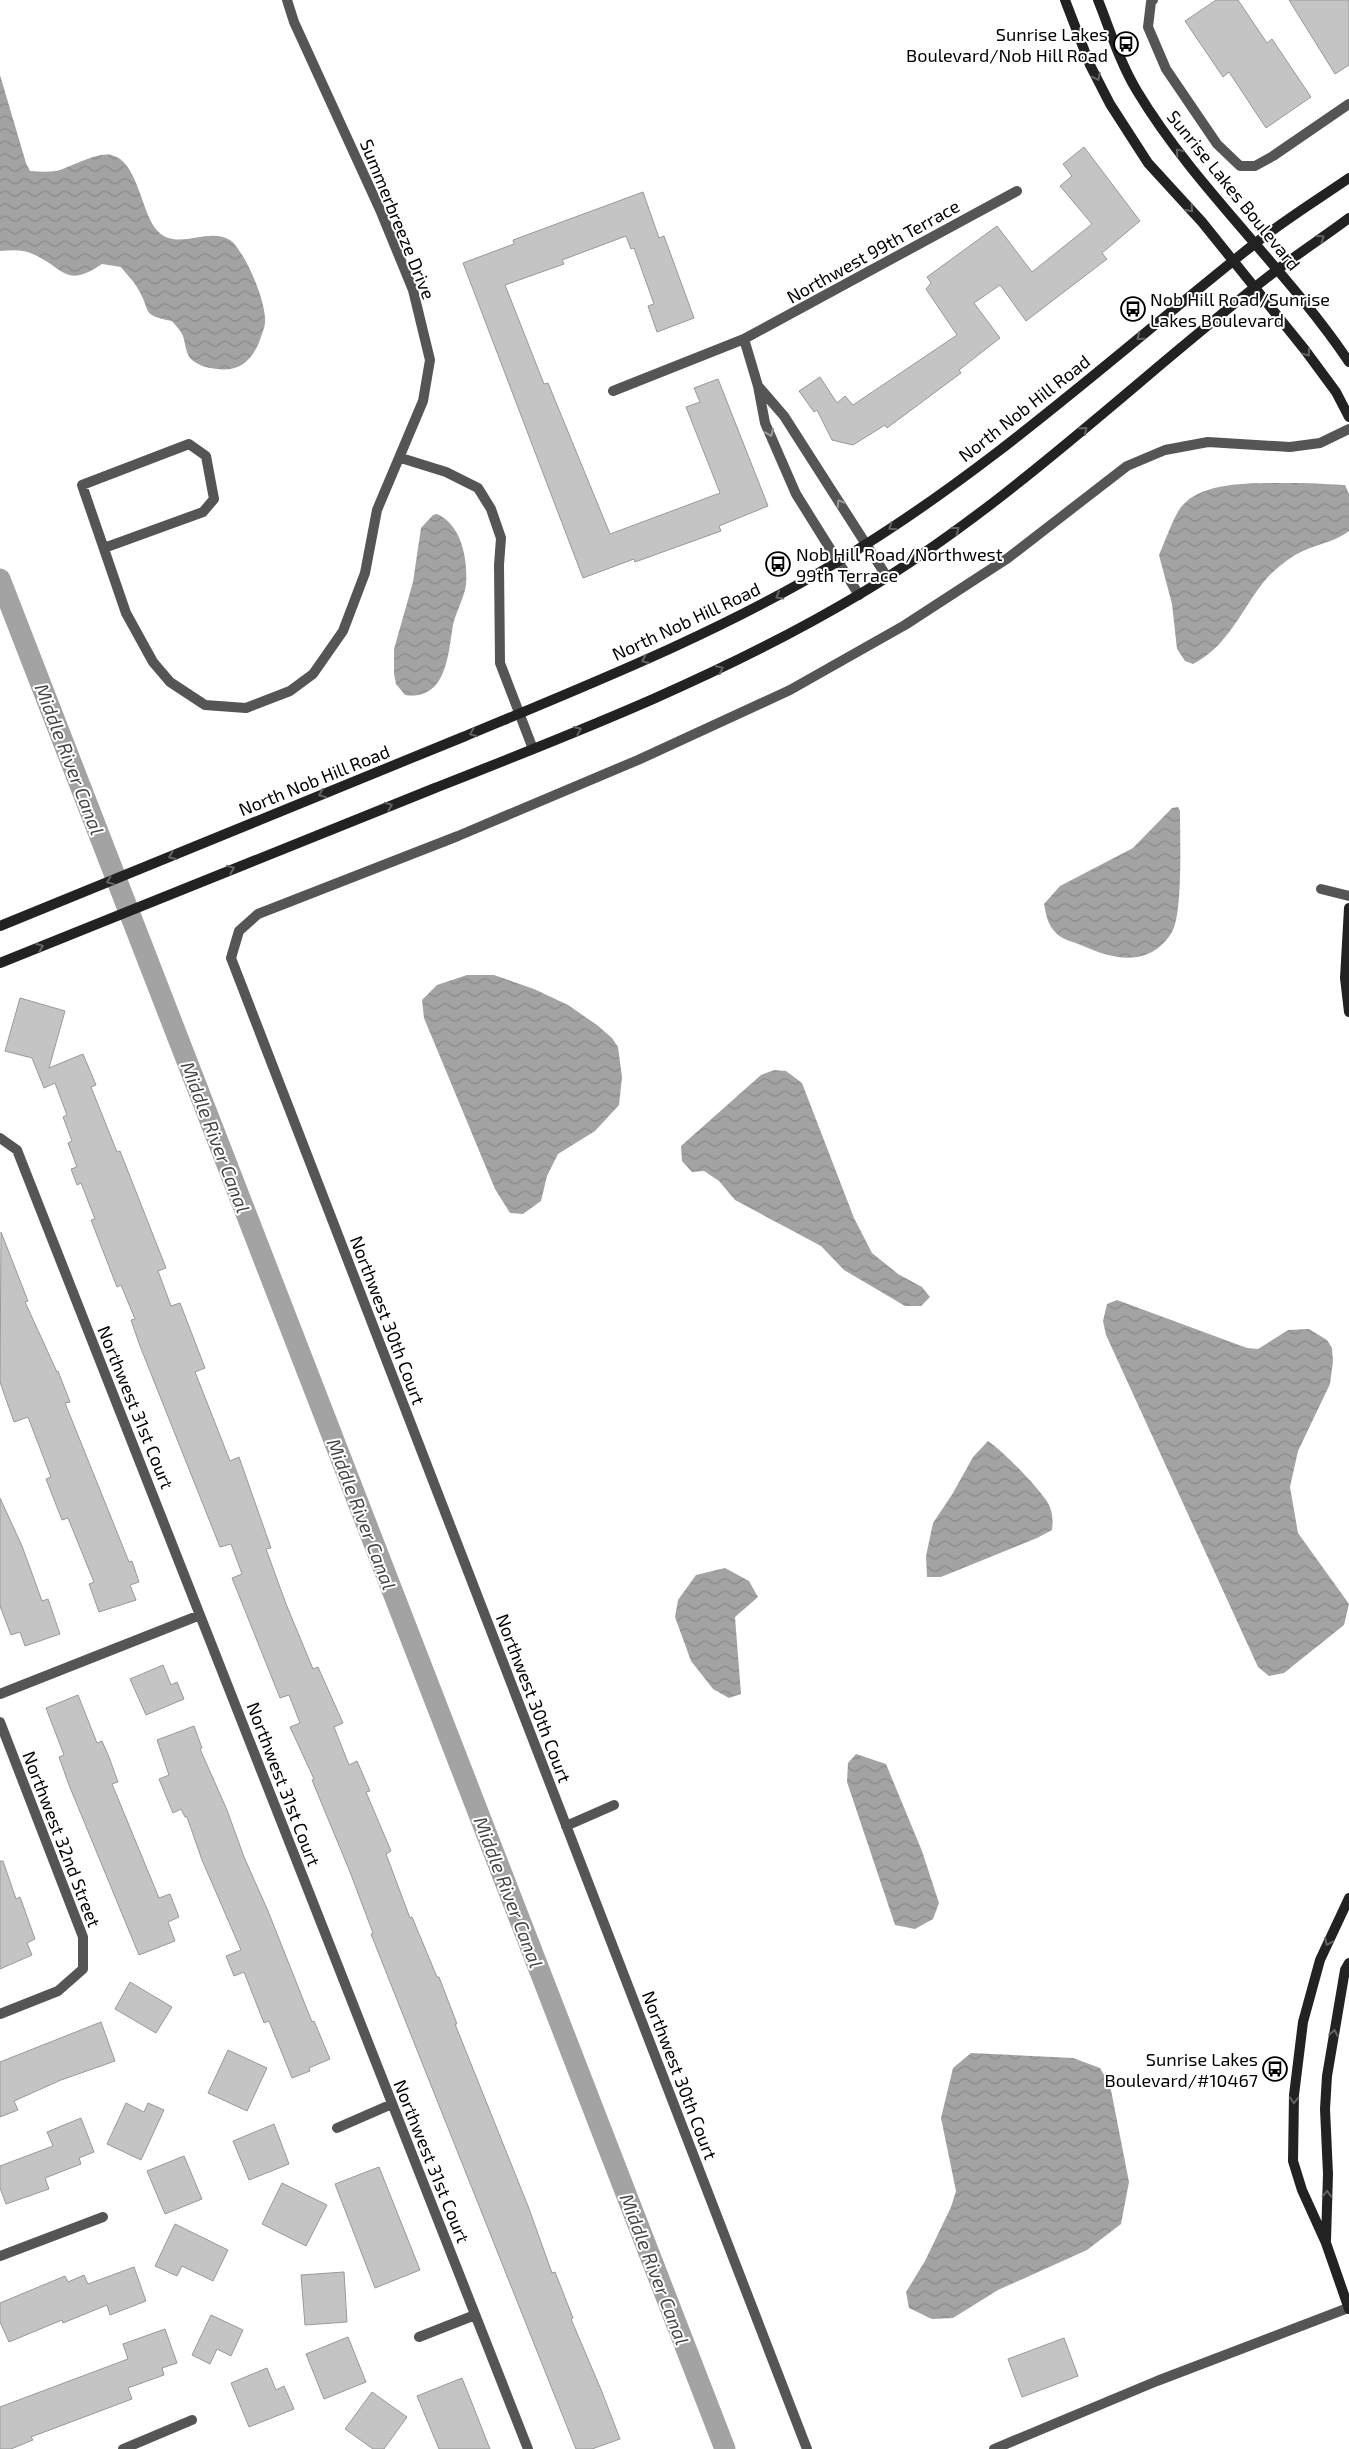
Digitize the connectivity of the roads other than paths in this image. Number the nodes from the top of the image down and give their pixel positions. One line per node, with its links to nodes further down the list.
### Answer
1 (287, 0): 19 (street, Summerbreeze Drive)
2 (1065, 0): 10 (main road, one-way to 10)
3 (1098, 0): 9 (main road, Sunrise Lakes Boulevard, one-way to 3)
4 (1153, 0): 5 (street)
5 (1349, 104)
6 (1349, 178): 9 (main road, North Nob Hill Road)
7 (1017, 191): 13 (street, Northwest 99th Terrace)
8 (1349, 218): 11 (main road, one-way to 8)
9 (1255, 243): 10 (main road, North Nob Hill Road); 11 (main road, Sunrise Lakes Boulevard)
10 (1232, 262): 12 (main road); 20 (main road, North Nob Hill Road, one-way to 20)
11 (1277, 270): 12 (main road); 14 (main road, Sunrise Lakes Boulevard)
12 (1254, 288): 17 (main road, one-way to 17); 23 (main road, one-way to 12)
13 (744, 339): 15 (street); 16 (street, Northwest 99th Terrace)
14 (1349, 362)
15 (758, 386): 20 (street, one-way to 15); 22 (street, one-way to 22)
16 (613, 391)
17 (1349, 417)
18 (1349, 429): 38 (street, Northwest 30th Court)
19 (401, 458): 21 (street, Summerbreeze Drive); 25 (street)
20 (866, 544): 22 (main road, North Nob Hill Road); 23 (street)
21 (104, 548): 21 (street, Summerbreeze Drive)
22 (838, 562): 24 (street); 25 (main road, North Nob Hill Road, one-way to 25)
23 (887, 577): 24 (main road)
24 (859, 595): 26 (main road, one-way to 24)
25 (518, 714): 26 (street); 30 (main road, North Nob Hill Road, one-way to 30)
26 (533, 749): 31 (main road, one-way to 26)
27 (1321, 889): 28 (street)
28 (1349, 896)
29 (1349, 908): 32 (main road)
30 (0, 926)
31 (0, 963)
32 (1349, 1012)
33 (0, 1138): 34 (street, Northwest 31st Court)
34 (200, 1615): 35 (street); 42 (street, Northwest 31st Court)
35 (0, 1694)
36 (0, 1722): 41 (street, Northwest 32nd Street)
37 (614, 1805): 38 (street)
38 (566, 1826): 53 (street, Northwest 30th Court)
39 (1349, 1898): 45 (main road, one-way to 45)
40 (1349, 1963): 45 (main road, one-way to 40)
41 (0, 2014)
42 (392, 2104): 43 (street); 48 (street, Northwest 31st Court)
43 (337, 2128)
44 (103, 2217): 46 (street)
45 (1326, 2243): 47 (main road)
46 (0, 2256)
47 (1349, 2309): 54 (street)
48 (476, 2315): 49 (street); 52 (street, Northwest 31st Court)
49 (419, 2337)
50 (192, 2420): 51 (street)
51 (123, 2449)
52 (528, 2449)
53 (807, 2449)
54 (994, 2449)

